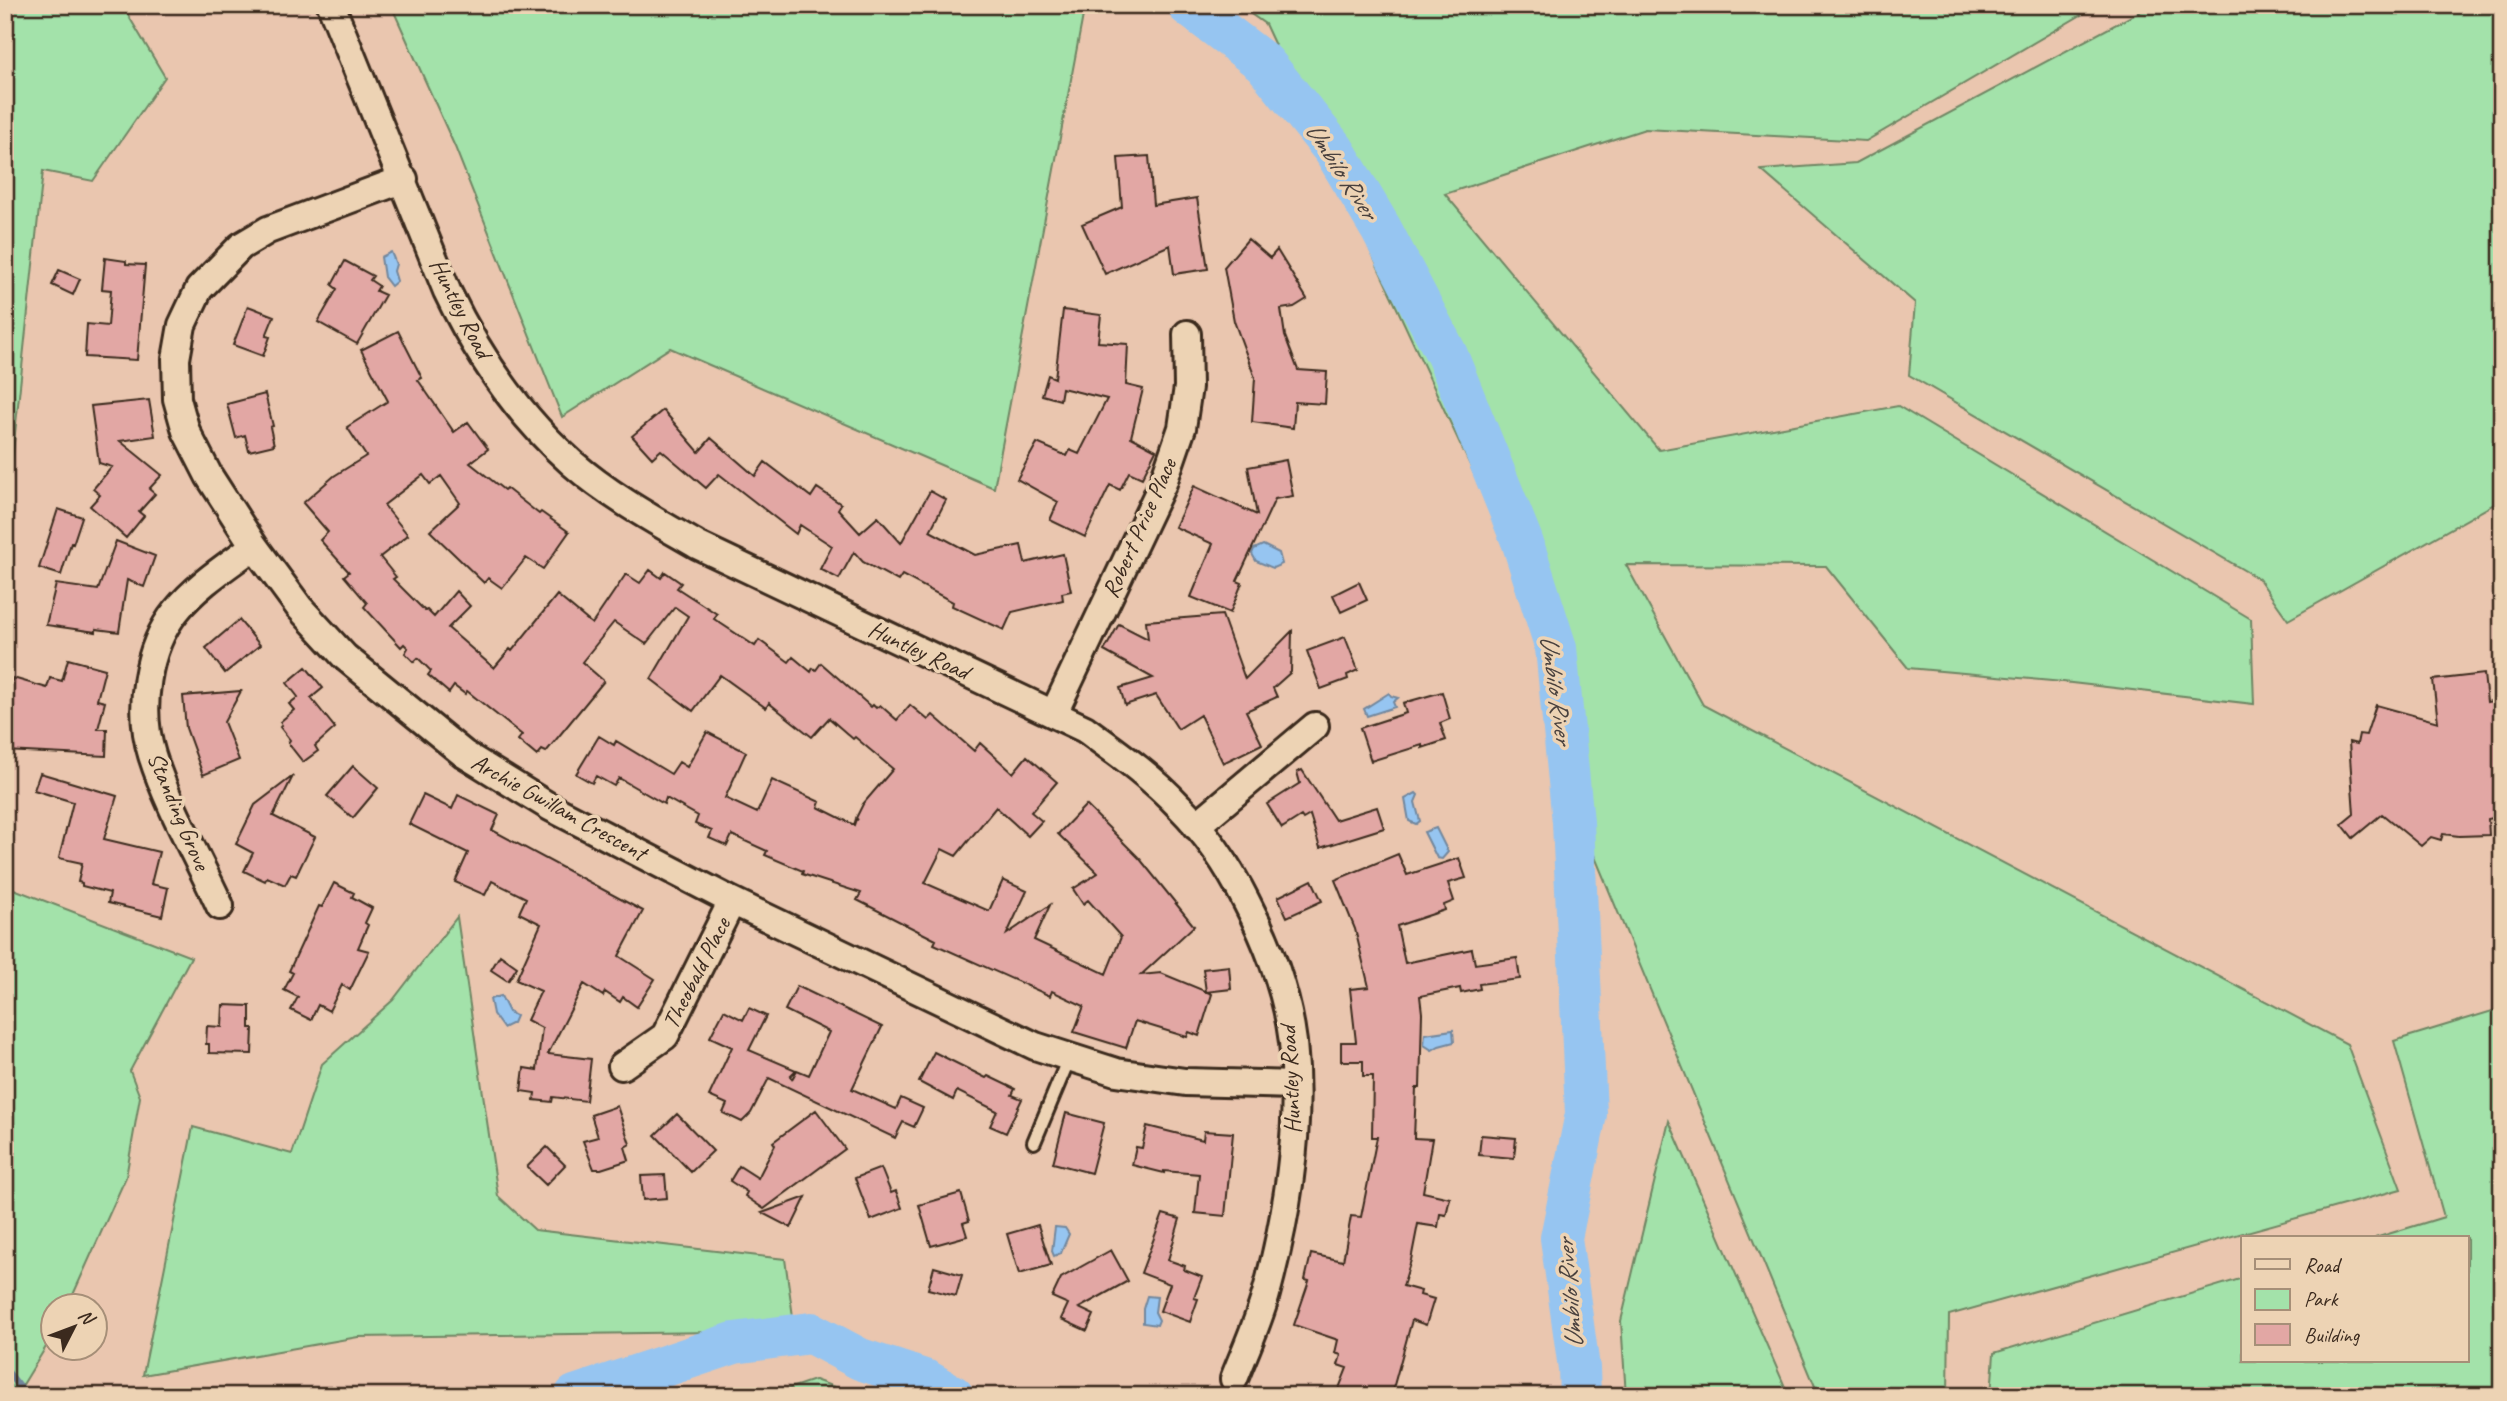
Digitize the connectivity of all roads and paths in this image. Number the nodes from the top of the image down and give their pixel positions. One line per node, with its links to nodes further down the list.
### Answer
1 (331, 5): 2 (street, Huntley Road)
2 (404, 179): 4 (street, Archie Gwillam Crescent); 5 (street, Huntley Road)
3 (1187, 334): 5 (street, Robert Price Place)
4 (254, 546): 8 (street, Archie Gwillam Crescent); 9 (street, Standing Grove)
5 (1054, 713): 7 (street, Huntley Road)
6 (1315, 726): 7 (street)
7 (1196, 826): 12 (street, Huntley Road)
8 (732, 901): 10 (street, Archie Gwillam Crescent); 11 (street, Theobald Place)
9 (220, 906)
10 (1069, 1058): 12 (street, Archie Gwillam Crescent); 13 (lane)
11 (622, 1066)
12 (1294, 1085): 14 (street, Huntley Road)
13 (1034, 1142)
14 (1234, 1379)

